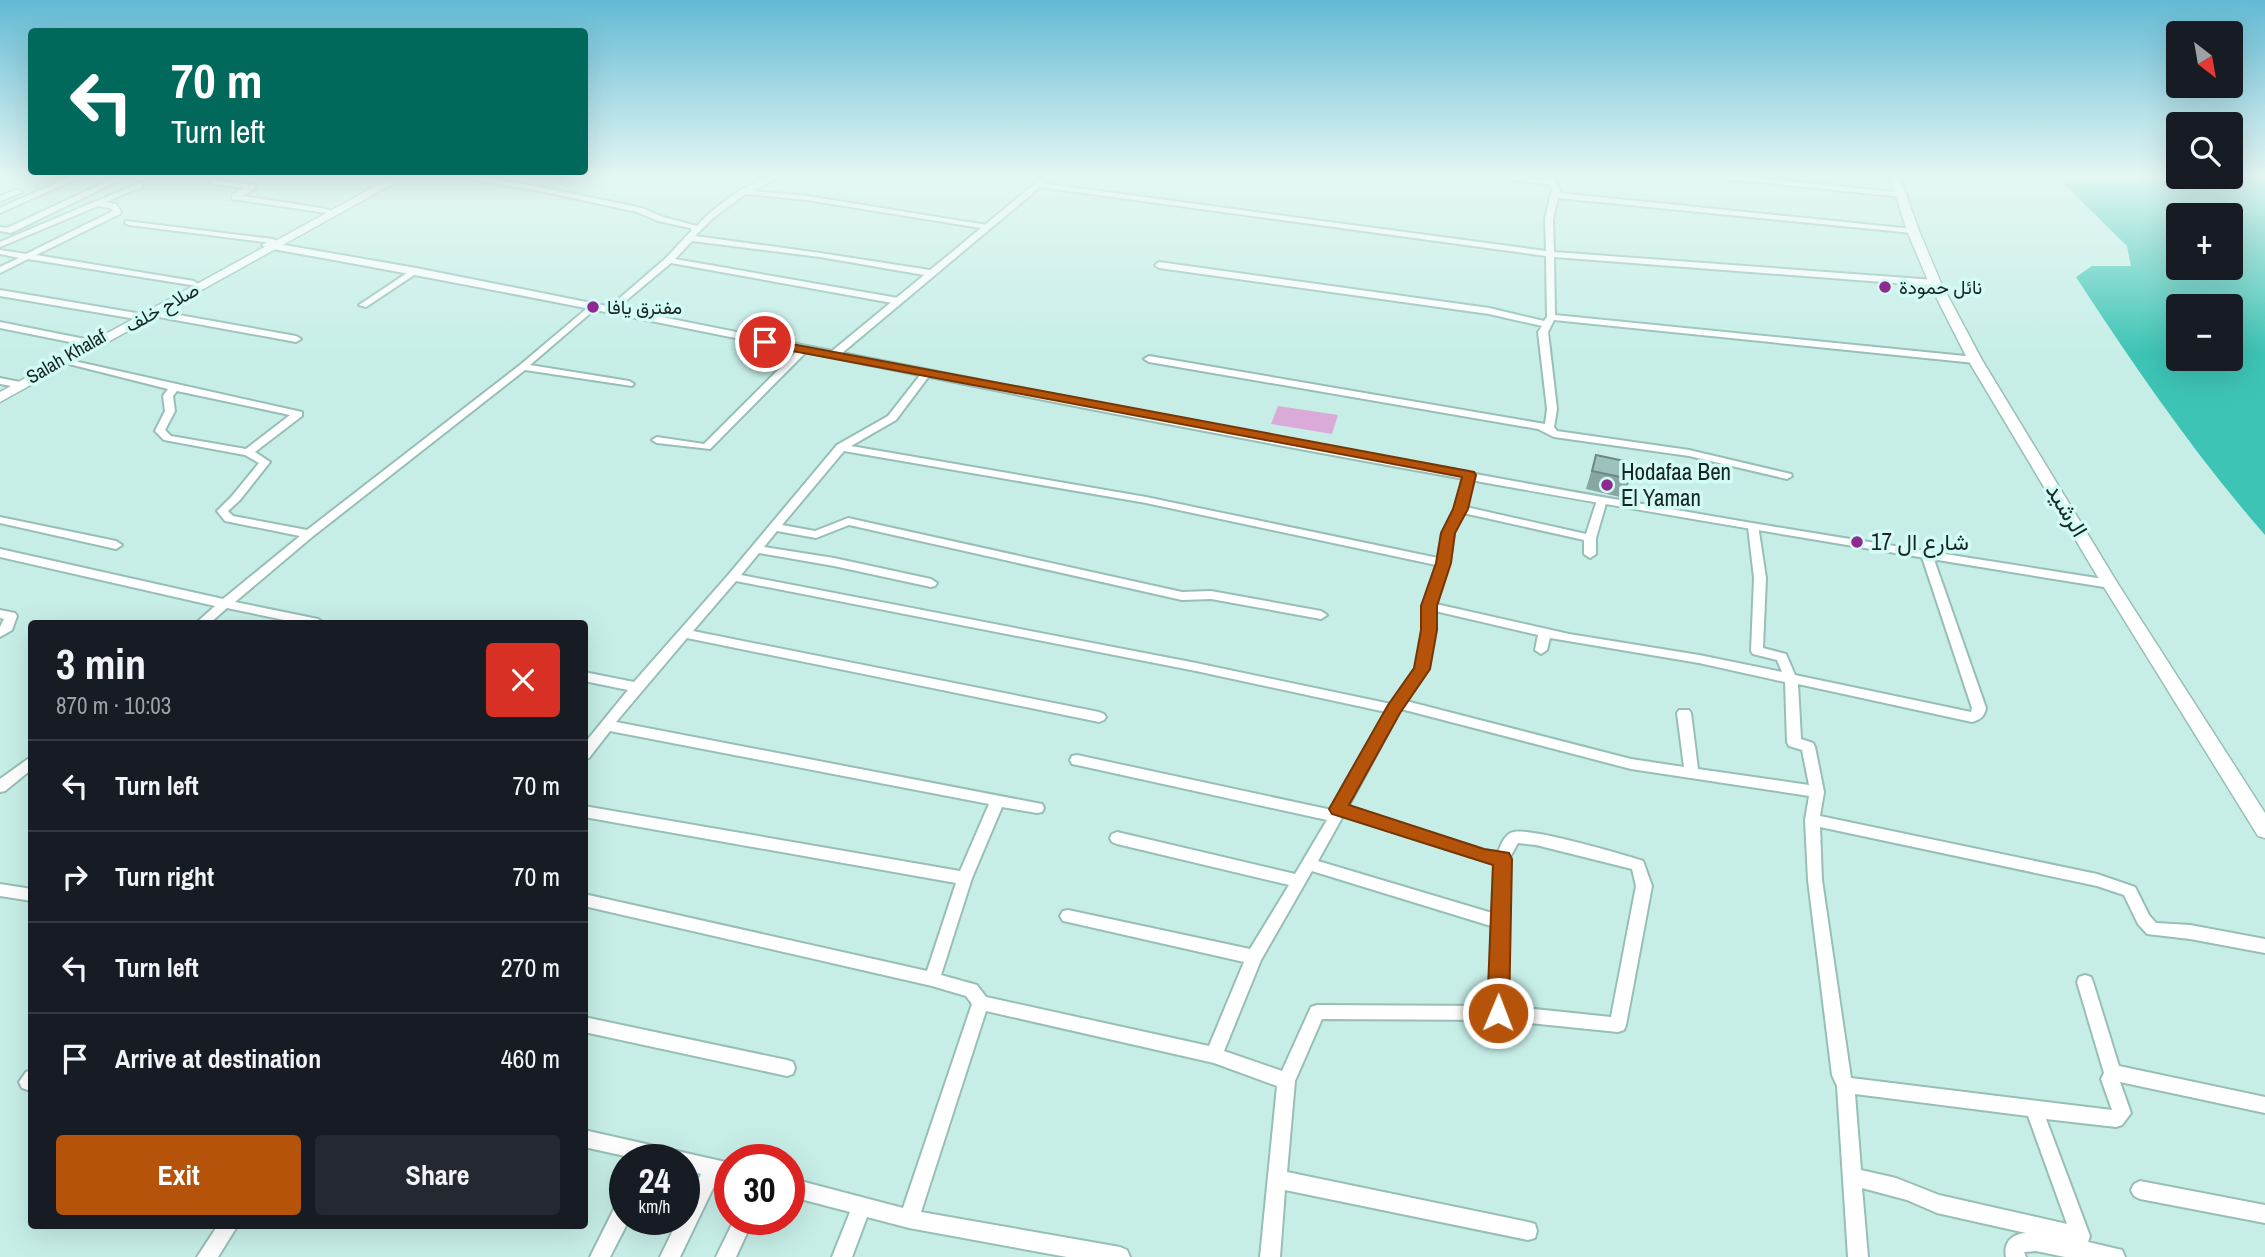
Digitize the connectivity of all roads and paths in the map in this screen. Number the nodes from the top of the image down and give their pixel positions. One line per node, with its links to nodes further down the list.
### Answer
1 (22, 236): 12 (street)
2 (69, 236): 16 (street)
3 (215, 236): 13 (street)
4 (285, 236): 13 (main road, Salah Khalaf)
5 (287, 236): 13 (main road, صلاح خلف)
6 (691, 236): 17 (street)
7 (703, 236): 21 (street)
8 (976, 236): 21 (street)
9 (1411, 236): 15 (street)
10 (1549, 236): 15 (street)
11 (1915, 236): 23 (main road, الرشيد)
12 (0, 242)
13 (271, 244): 20 (street); 22 (main road, Salah Khalaf); 29 (main road, صلاح خلف)
14 (0, 252): 16 (street)
15 (1548, 254): 23 (street); 31 (street)
16 (29, 255): 19 (street); 22 (street)
17 (669, 260): 25 (street); 28 (street)
18 (1159, 265): 31 (street)
19 (2, 268)
20 (416, 271): 26 (street); 27 (street)
21 (930, 274): 25 (street)
22 (194, 284): 30 (main road, Salah Khalaf)
23 (1935, 284): 39 (main road, الرشيد)
24 (0, 293): 30 (street)
25 (898, 301): 36 (street)
26 (363, 305)
27 (592, 308): 28 (street); 40 (street)
28 (610, 311): 35 (street)
29 (151, 313): 33 (street); 38 (main road, صلاح خلف)
30 (136, 316): 34 (main road, Salah Khalaf)
31 (1548, 321): 39 (street); 48 (street)
32 (0, 325): 34 (street)
33 (296, 339)
34 (90, 343): 43 (main road, Salah Khalaf)
35 (804, 349): 36 (street); 49 (street)
36 (832, 355): 52 (street)
37 (1149, 359): 48 (street)
38 (68, 360): 45 (street); 47 (main road, صلاح خلف)
39 (1975, 360): 69 (main road, الرشيد)
40 (523, 367): 44 (street); 59 (street)
41 (924, 376): 50 (street)
42 (0, 381): 43 (street)
43 (17, 384): 46 (main road, Salah Khalaf)
44 (629, 384)
45 (176, 387): 51 (street); 51 (street)
46 (0, 393)
47 (0, 398)
48 (1554, 434): 53 (street)
49 (657, 440)
50 (841, 447): 57 (street); 66 (street)
51 (248, 452): 59 (street)
52 (1469, 475): 54 (street); 55 (street)
53 (1787, 476)
54 (1601, 500): 58 (street); 60 (street)
55 (1460, 509): 60 (street); 66 (street)
56 (0, 520): 61 (street)
57 (773, 527): 62 (street); 73 (street)
58 (1754, 527): 65 (street); 81 (street)
59 (308, 536): 70 (street)
60 (1590, 538): 64 (street)
61 (116, 545)
62 (755, 550): 67 (street); 68 (street)
63 (0, 553): 70 (street)
64 (1590, 554)
65 (1927, 554): 69 (street); 81 (street)
66 (1443, 563): 71 (street)
67 (733, 577): 77 (street); 83 (street)
68 (931, 583)
69 (2110, 584): 98 (main road, الرشيد)
70 (225, 605): 74 (street); 75 (street)
71 (1429, 606): 78 (street); 83 (street)
72 (0, 614): 76 (street)
73 (1321, 615)
74 (206, 620)
75 (302, 620)
76 (0, 633)
77 (683, 633): 82 (street); 85 (street)
78 (1545, 633): 79 (street); 81 (street)
79 (1541, 650)
80 (588, 677): 82 (street)
81 (1791, 680): 92 (street)
82 (637, 687): 86 (street)
83 (1396, 707): 90 (street); 96 (street)
84 (1684, 713): 90 (street)
85 (1099, 717)
86 (606, 724): 87 (street); 93 (street)
87 (588, 749)
88 (1077, 760): 96 (street)
89 (28, 764): 91 (street)
90 (1692, 773): 92 (street)
91 (0, 787)
92 (1817, 792): 97 (street)
93 (997, 802): 94 (street); 102 (street)
94 (1037, 808)
95 (588, 811): 102 (street)
96 (1337, 813): 100 (street); 101 (street)
97 (1812, 820): 109 (street); 120 (street)
98 (2265, 830)
99 (1117, 838): 103 (street)
100 (1502, 859): 108 (street); 114 (street)
101 (1308, 863): 103 (street); 108 (street)
102 (965, 878): 111 (street)
103 (1299, 881): 110 (street)
104 (0, 890): 105 (street)
105 (28, 894)
106 (588, 902): 111 (street)
107 (1068, 916): 110 (street)
108 (1499, 922): 114 (street)
109 (2265, 946)
110 (1254, 957): 116 (street)
111 (932, 979): 113 (street)
112 (2085, 982): 118 (street)
113 (981, 1003): 116 (street); 132 (street)
114 (1498, 1013): 119 (street)
115 (588, 1025): 117 (street)
116 (1214, 1055): 119 (street)
117 (787, 1068)
118 (2113, 1073): 121 (street); 122 (street)
119 (1286, 1081): 125 (street)
120 (1846, 1085): 122 (street); 126 (street)
121 (2265, 1104)
122 (2034, 1109): 126 (street)
123 (588, 1139): 124 (street)
124 (609, 1145)
125 (1276, 1178): 134 (street); 143 (street)
126 (1853, 1178): 144 (street)
127 (714, 1182): 139 (street)
128 (2140, 1190): 131 (street)
129 (805, 1191): 130 (street)
130 (861, 1207): 132 (street); 141 (street)
131 (2265, 1214)
132 (909, 1219): 142 (street)
133 (226, 1229): 137 (street)
134 (1528, 1231)
135 (611, 1235): 138 (street)
136 (737, 1235): 140 (street)
137 (207, 1257)
138 (600, 1257)
139 (670, 1257)
140 (726, 1257)
141 (842, 1257)
142 (1120, 1257)
143 (1270, 1257)
144 (1858, 1257)
145 (2016, 1257): 146 (street)
146 (2115, 1257)

